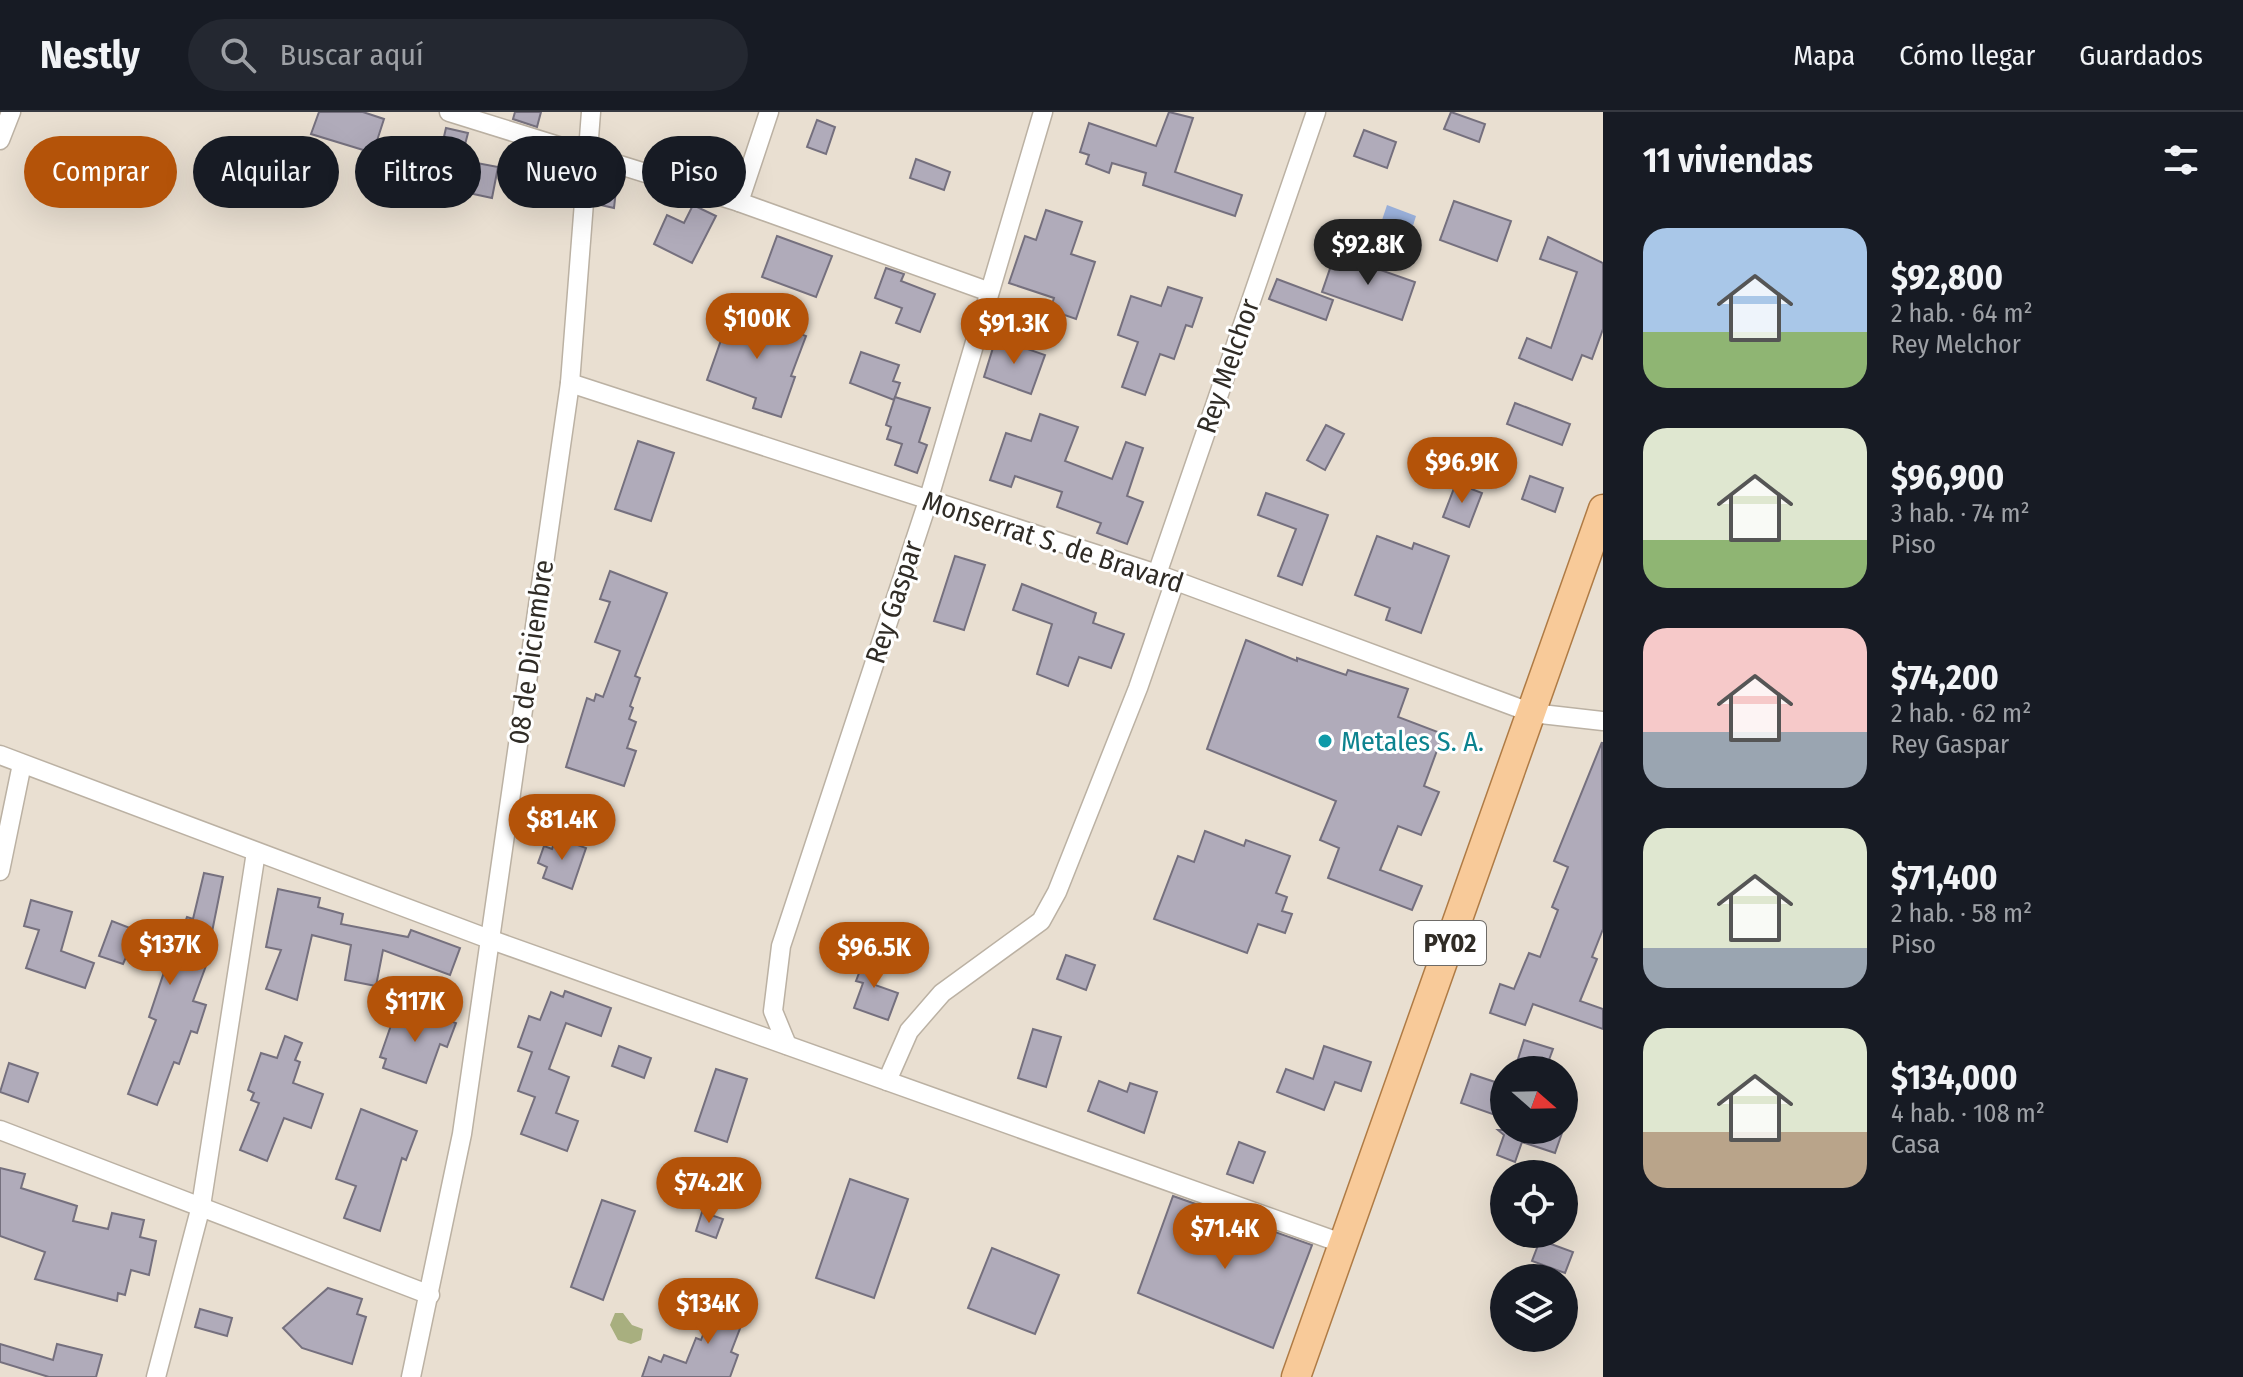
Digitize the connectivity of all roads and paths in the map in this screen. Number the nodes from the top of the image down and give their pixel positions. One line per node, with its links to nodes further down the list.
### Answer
1 (11, 112): 9 (street)
2 (449, 112): 7 (street)
3 (591, 112): 8 (street, 08 de Diciembre)
4 (769, 112): 10 (street)
5 (1043, 112): 13 (street, Rey Gaspar)
6 (1316, 112): 17 (street, Rey Melchor)
7 (529, 136)
8 (588, 136)
9 (0, 140)
10 (746, 181)
11 (746, 205): 13 (street)
12 (582, 208): 14 (street, 08 de Diciembre)
13 (987, 291): 15 (street, Rey Gaspar)
14 (570, 383): 15 (street, Monserrat S. de Bravard); 25 (street, 08 de Diciembre)
15 (928, 501): 17 (street, Monserrat S. de Bravard); 26 (street, Rey Gaspar)
16 (1603, 509): 19 (main road, PY02)
17 (1157, 574): 18 (street, Monserrat S. de Bravard)
18 (1175, 581): 19 (street, Monserrat S. de Bravard); 27 (street)
19 (1532, 713): 20 (street, Monserrat S. de Bravard); 30 (main road, PY02)
20 (1602, 719)
21 (0, 755): 22 (street)
22 (22, 764): 23 (street); 24 (street)
23 (256, 852): 25 (street); 29 (street)
24 (0, 871)
25 (489, 939): 26 (street); 31 (street, 08 de Diciembre)
26 (787, 1045): 27 (street)
27 (887, 1081): 30 (street)
28 (0, 1130): 29 (street)
29 (201, 1206): 31 (street); 32 (street)
30 (1344, 1244): 34 (main road, PY02)
31 (430, 1295): 33 (street, 08 de Diciembre)
32 (156, 1377)
33 (411, 1377)
34 (1296, 1377)

